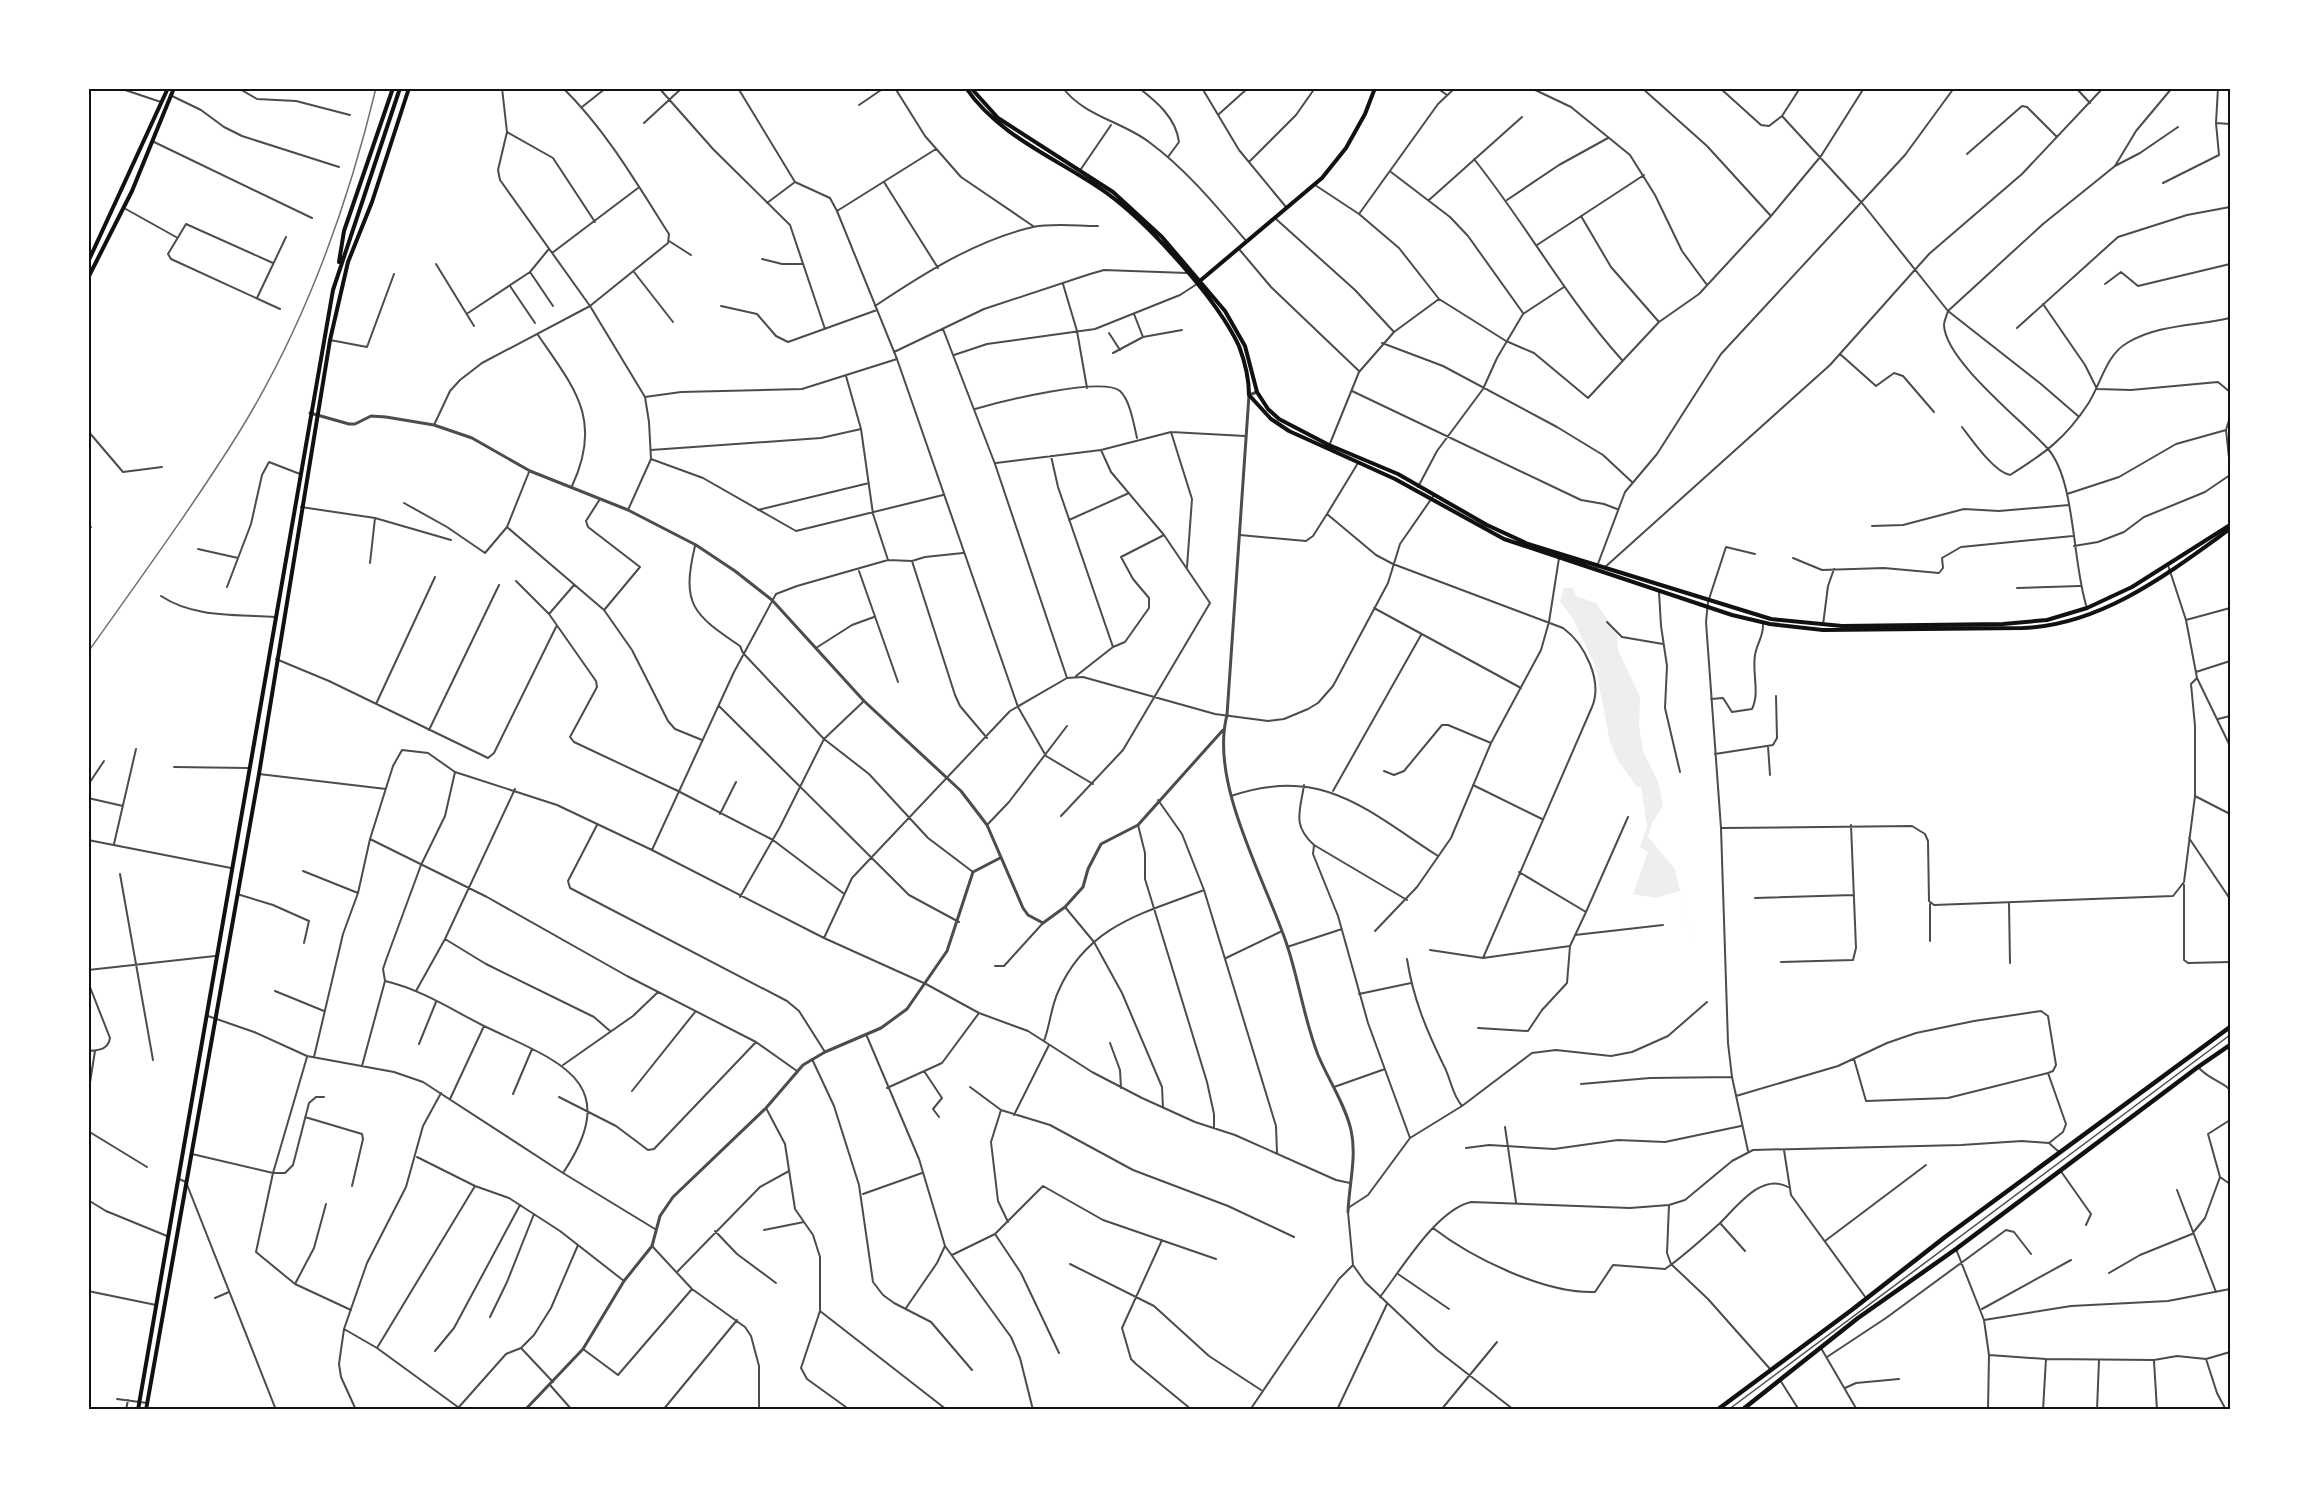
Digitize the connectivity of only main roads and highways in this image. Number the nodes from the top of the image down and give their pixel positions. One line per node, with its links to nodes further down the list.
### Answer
1 (168, 88): 10 (main road)
2 (174, 88): 12 (main road)
3 (393, 88): 11 (main road)
4 (400, 88): 11 (main road)
5 (409, 88): 22 (main road)
6 (966, 88): 9 (main road)
7 (971, 88): 9 (main road)
8 (1375, 88): 13 (main road)
9 (997, 120): 13 (main road); 14 (main road)
10 (88, 262)
11 (338, 272): 21 (main road)
12 (88, 278)
13 (1202, 280): 14 (main road); 15 (main road)
14 (1197, 284): 15 (main road)
15 (1328, 447): 16 (main road); 16 (main road)
16 (1418, 488): 18 (main road)
17 (2230, 527): 20 (main road); 20 (main road)
18 (1596, 567): 19 (main road); 19 (main road)
19 (1707, 604): 20 (main road); 20 (main road)
20 (1792, 625)
21 (247, 790): 22 (main road); 23 (main road)
22 (255, 791): 24 (main road)
23 (239, 838): 24 (main road); 28 (main road)
24 (246, 840): 29 (main road)
25 (2230, 1027): 27 (highway)
26 (2230, 1045): 27 (highway)
27 (1855, 1314): 30 (highway); 31 (highway)
28 (138, 1410)
29 (146, 1410)
30 (1717, 1410)
31 (1742, 1410)

